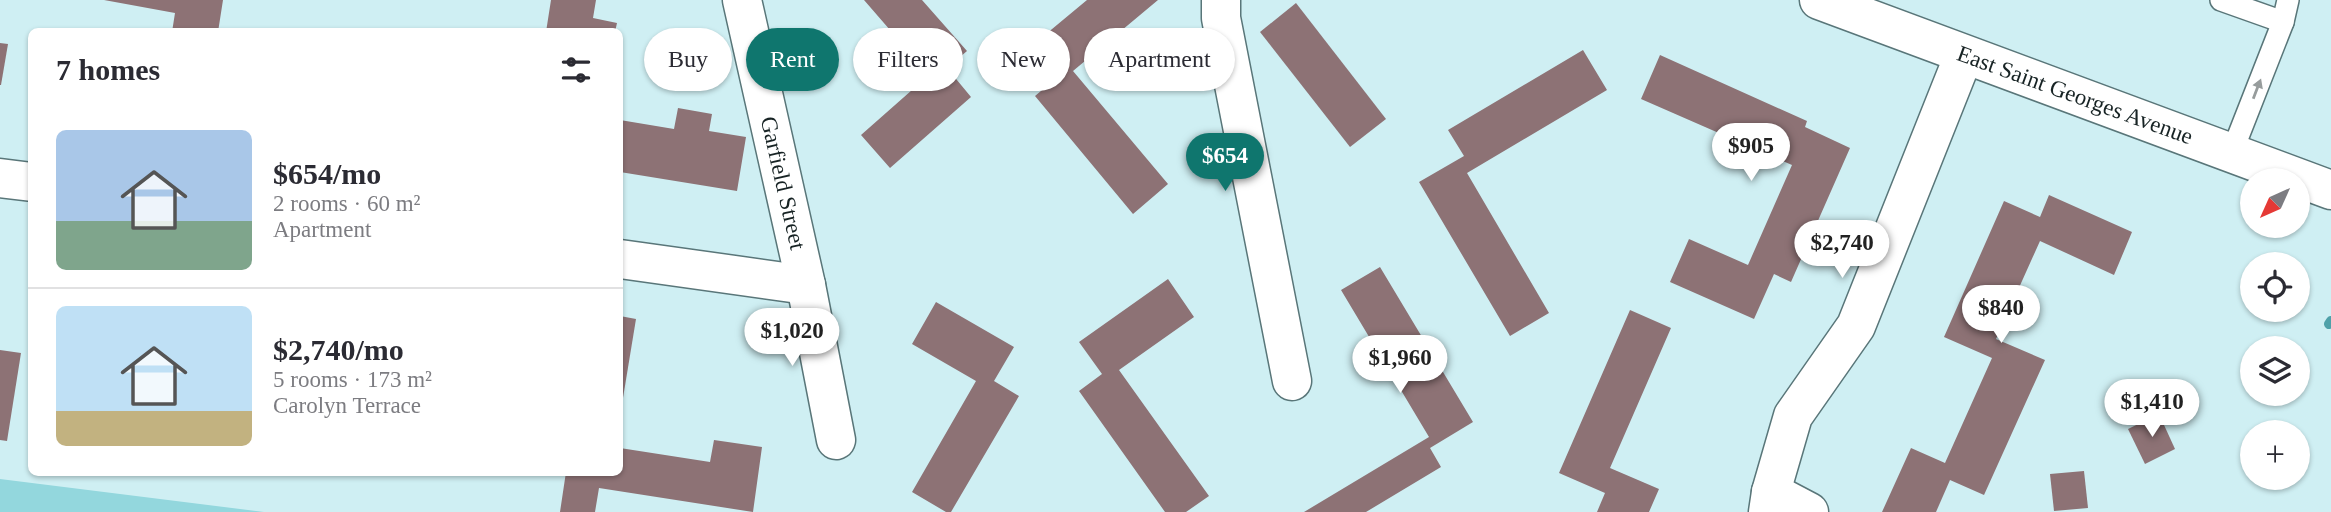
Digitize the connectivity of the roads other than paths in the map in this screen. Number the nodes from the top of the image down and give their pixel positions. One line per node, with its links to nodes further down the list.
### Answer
1 (741, 0): 13 (street, Garfield Street)
2 (1221, 0): 14 (street)
3 (1819, 0): 7 (street, East Saint Georges Avenue)
4 (2221, 0): 6 (lane)
5 (2288, 0): 6 (lane)
6 (2283, 22): 8 (lane, one-way to 6)
7 (1964, 55): 8 (street, East Saint Georges Avenue); 16 (street)
8 (2232, 152): 11 (street, East Saint Georges Avenue)
9 (0, 178): 10 (street)
10 (28, 182)
11 (2331, 190)
12 (623, 259): 13 (street)
13 (806, 285): 15 (street, Garfield Street)
14 (1292, 381)
15 (836, 440)
16 (1769, 502): 17 (street)
17 (1809, 512)

